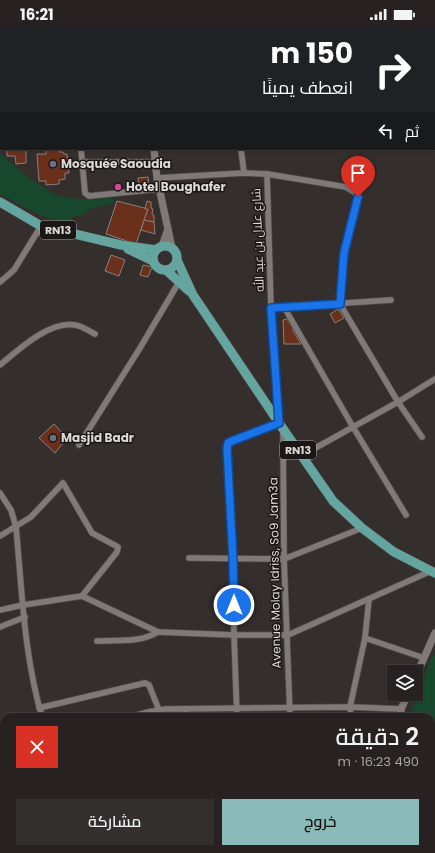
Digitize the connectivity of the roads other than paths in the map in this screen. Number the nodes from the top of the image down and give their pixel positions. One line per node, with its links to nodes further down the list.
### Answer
1 (81, 150): 4 (street)
2 (154, 150): 5 (street)
3 (241, 150): 6 (street)
4 (82, 162): 5 (street); 9 (street)
5 (156, 162): 8 (street)
6 (244, 173): 7 (street, شارع علال بن عبد الله); 8 (street, شارع علال بن عبد الله)
7 (267, 174): 23 (street); 24 (street, شارع علال بن عبد الله)
8 (158, 178): 9 (street)
9 (160, 190): 12 (street)
10 (0, 202): 11 (main road, RN13)
11 (41, 226): 13 (main road, RN13); 19 (street)
12 (168, 228): 14 (street); 15 (street)
13 (122, 246): 14 (main road, RN13); 17 (main road, RN13)
14 (159, 248): 15 (main road, RN13); 17 (main road)
15 (172, 248): 16 (main road, RN13)
16 (177, 260): 18 (main road); 21 (main road, RN13)
17 (153, 261): 18 (main road, RN13)
18 (166, 270): 20 (main road, RN13)
19 (0, 282)
20 (179, 282): 21 (main road, RN13); 33 (street)
21 (193, 295): 30 (main road, RN13)
22 (391, 300): 23 (street)
23 (340, 304): 25 (street); 29 (street)
24 (271, 308): 25 (street); 30 (street, شارع علال بن عبد الله)
25 (284, 308): 31 (street)
26 (95, 334): 27 (street)
27 (0, 365)
28 (435, 379): 29 (street)
29 (398, 402): 31 (street); 32 (street)
30 (281, 426): 34 (main road, RN13); 41 (street); 42 (street, Avenue Molay Idriss, So9 Jam3a)
31 (353, 427): 34 (street); 36 (street)
32 (422, 437)
33 (79, 445)
34 (301, 456): 38 (main road, RN13)
35 (0, 493): 37 (street)
36 (406, 515)
37 (16, 527): 39 (street); 44 (street); 46 (street)
38 (362, 528): 42 (street); 43 (main road, RN13)
39 (0, 536)
40 (189, 558): 41 (street)
41 (233, 559): 42 (street); 52 (street)
42 (284, 560): 53 (street, Avenue Molay Idriss, So9 Jam3a)
43 (433, 572): 45 (street)
44 (82, 596): 46 (street); 50 (street)
45 (369, 599): 53 (street); 54 (street)
46 (23, 605): 47 (street); 48 (street)
47 (0, 610)
48 (25, 617): 49 (street); 60 (street)
49 (0, 627)
50 (158, 632): 52 (street); 55 (street)
51 (435, 633): 56 (street)
52 (234, 635): 53 (street); 63 (street)
53 (288, 635): 61 (street, Avenue Molay Idriss, So9 Jam3a)
54 (365, 638): 56 (street); 59 (street)
55 (97, 642)
56 (424, 658): 57 (street)
57 (421, 665)
58 (405, 701): 64 (street)
59 (350, 707): 61 (street); 64 (street); 71 (street)
60 (39, 708): 65 (street); 66 (street)
61 (289, 708): 63 (street); 70 (street, Avenue Molay Idriss, So9 Jam3a)
62 (185, 709): 63 (street); 65 (street); 68 (street)
63 (236, 709): 69 (street)
64 (401, 709): 72 (street)
65 (159, 710): 67 (street)
66 (41, 713)
67 (144, 713)
68 (186, 713)
69 (236, 713)
70 (290, 713)
71 (350, 713)
72 (401, 713)

